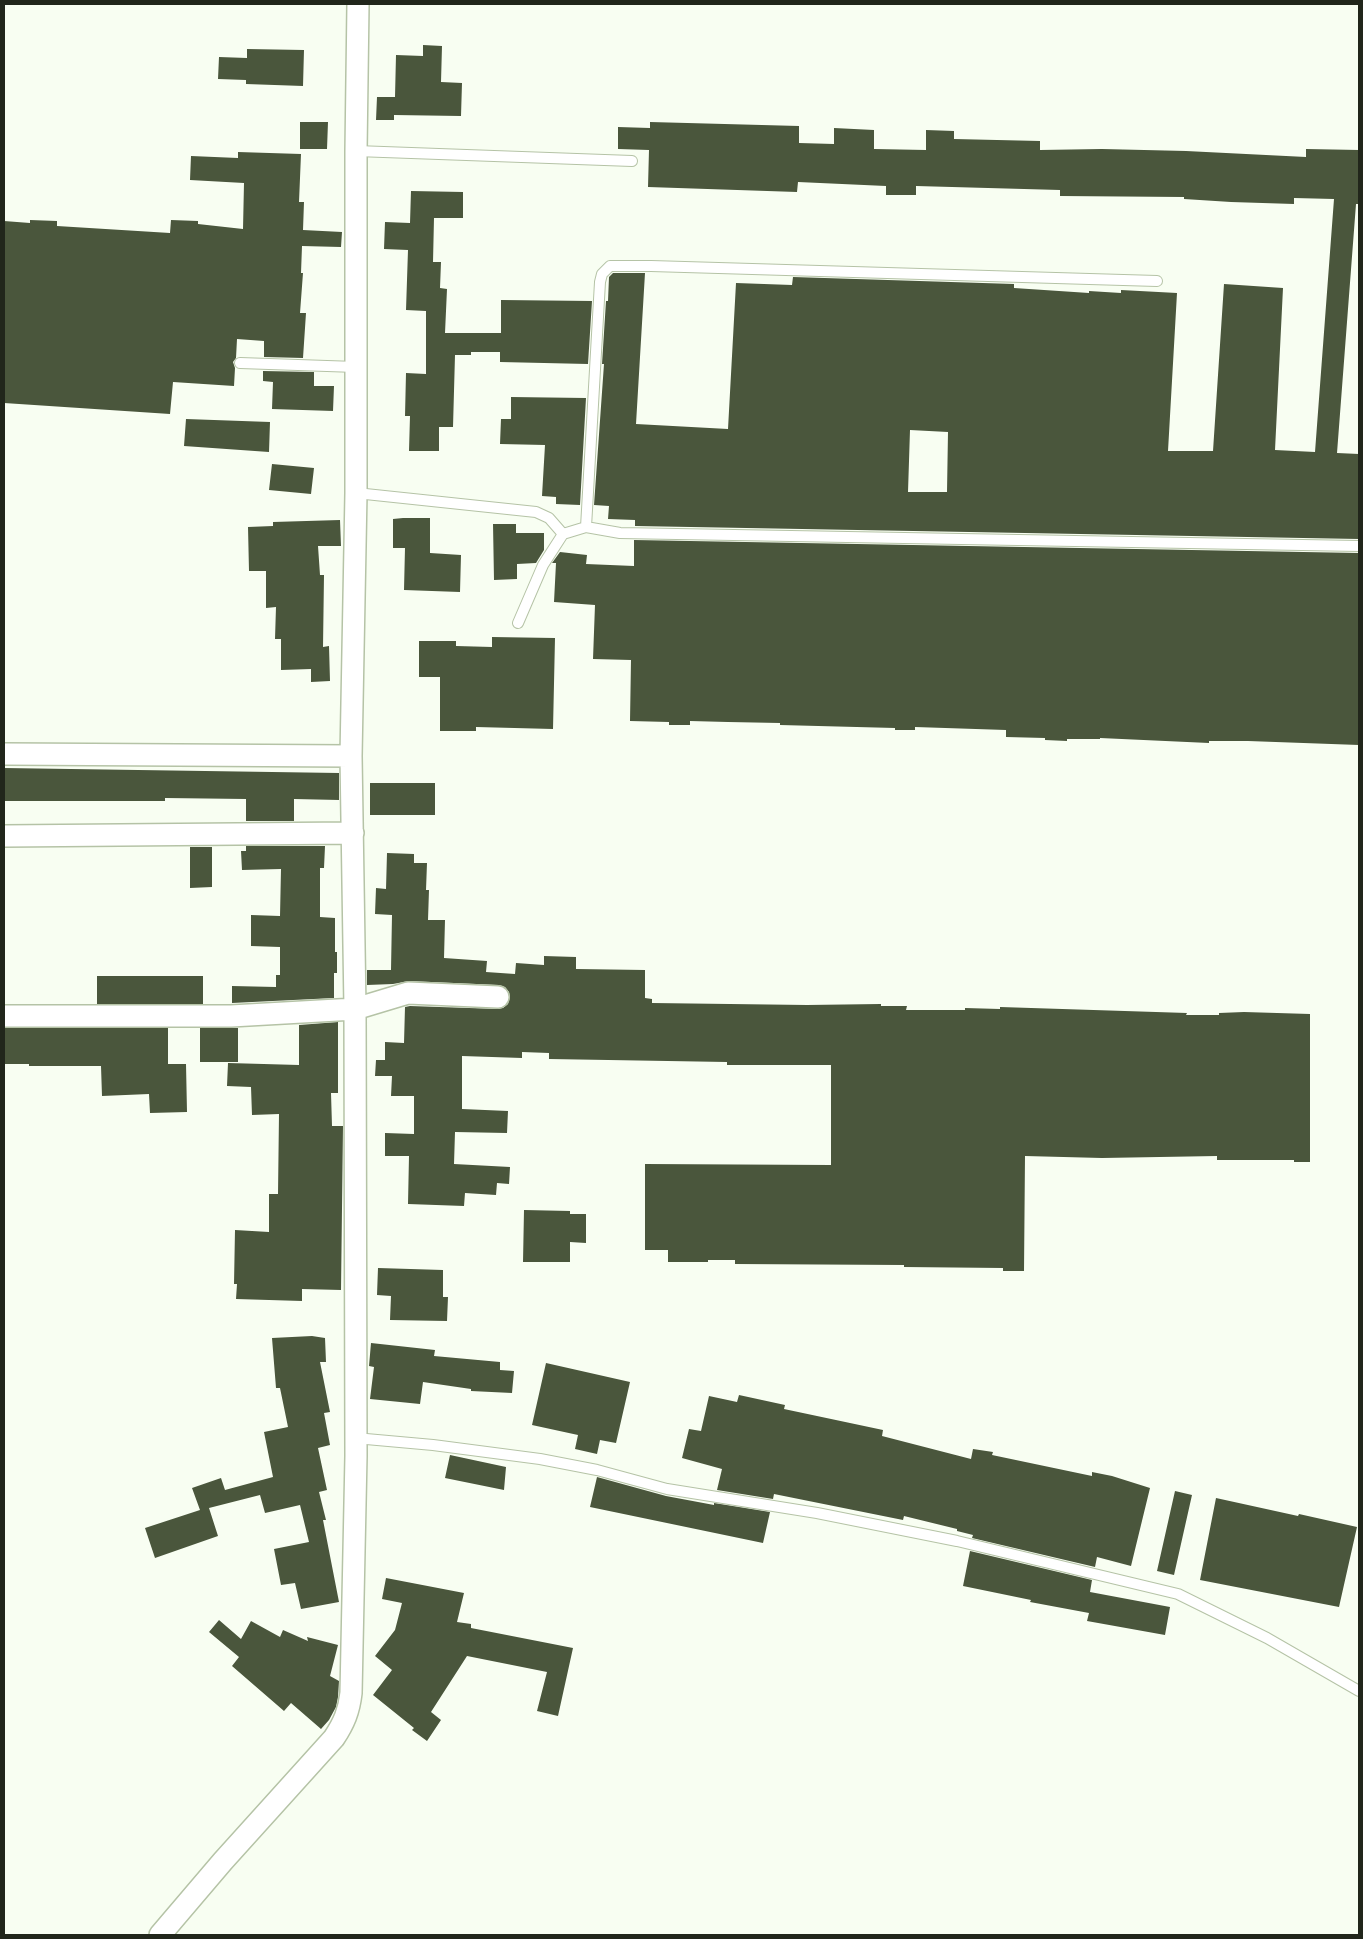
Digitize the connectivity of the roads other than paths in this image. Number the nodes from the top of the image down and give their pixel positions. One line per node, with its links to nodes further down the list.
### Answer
1 (358, 4): 2 (street)
2 (356, 151): 3 (lane); 6 (street)
3 (632, 161)
4 (1157, 281): 8 (lane)
5 (240, 363): 6 (lane)
6 (356, 367): 7 (street)
7 (356, 493): 9 (lane); 13 (street)
8 (586, 527): 9 (lane); 10 (lane)
9 (563, 534): 11 (lane)
10 (1359, 546)
11 (518, 623)
12 (4, 754): 13 (street)
13 (351, 756): 14 (street)
14 (352, 833): 15 (street); 17 (street)
15 (4, 836)
16 (498, 997): 17 (street)
17 (355, 1009): 18 (street); 19 (street)
18 (4, 1016)
19 (355, 1438): 20 (lane); 21 (street)
20 (1359, 1690)
21 (160, 1935)

